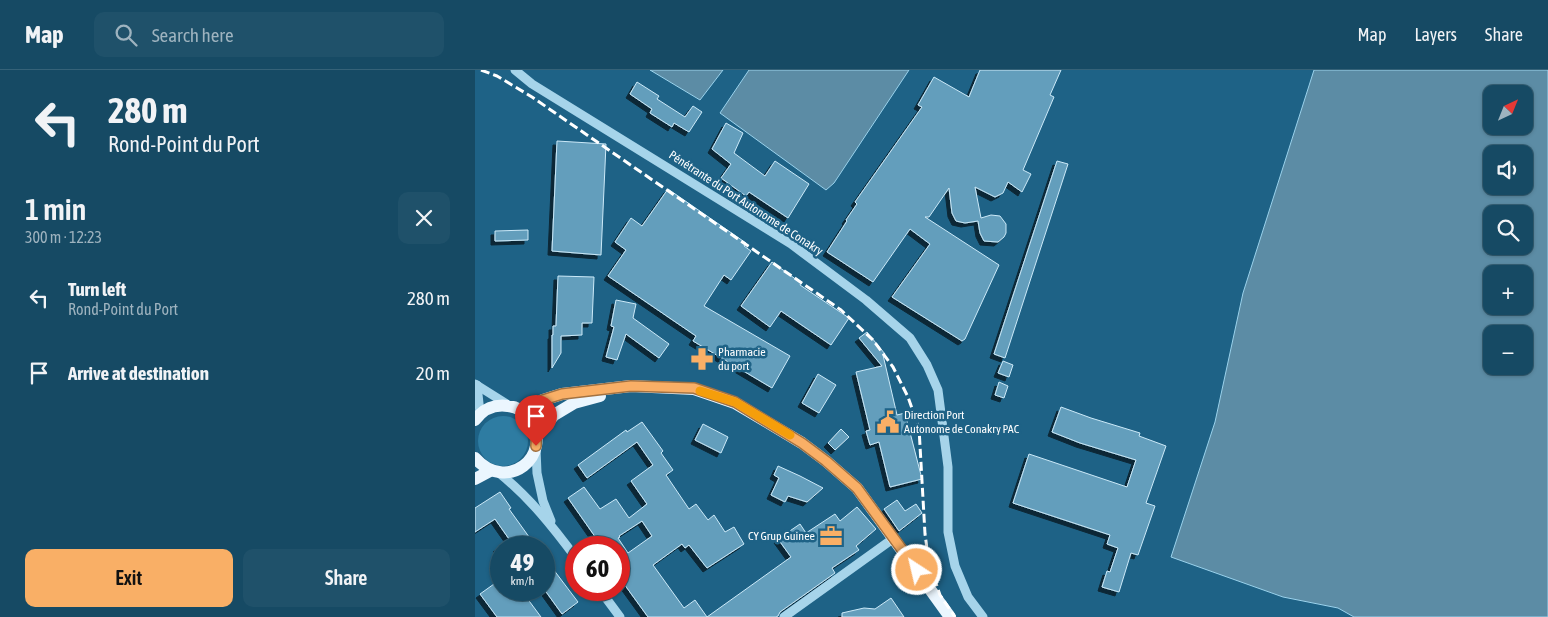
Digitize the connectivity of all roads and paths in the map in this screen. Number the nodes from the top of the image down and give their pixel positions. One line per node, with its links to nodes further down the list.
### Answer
1 (515, 70): 18 (street, Pénétrante du Port Autonome de Conakry)
2 (476, 384): 4 (street); 6 (street)
3 (631, 386): 5 (main road); 7 (main road); 12 (main road)
4 (510, 406): 5 (main road); 6 (main road)
5 (527, 415): 7 (main road)
6 (478, 417)
7 (536, 440): 9 (main road); 11 (street)
8 (475, 458): 9 (main road)
9 (495, 472): 10 (main road); 11 (street)
10 (475, 479)
11 (554, 528): 13 (street)
12 (894, 538): 16 (street); 17 (main road)
13 (565, 543)
14 (608, 601): 15 (street)
15 (620, 617)
16 (784, 617)
17 (950, 617)
18 (983, 617)

